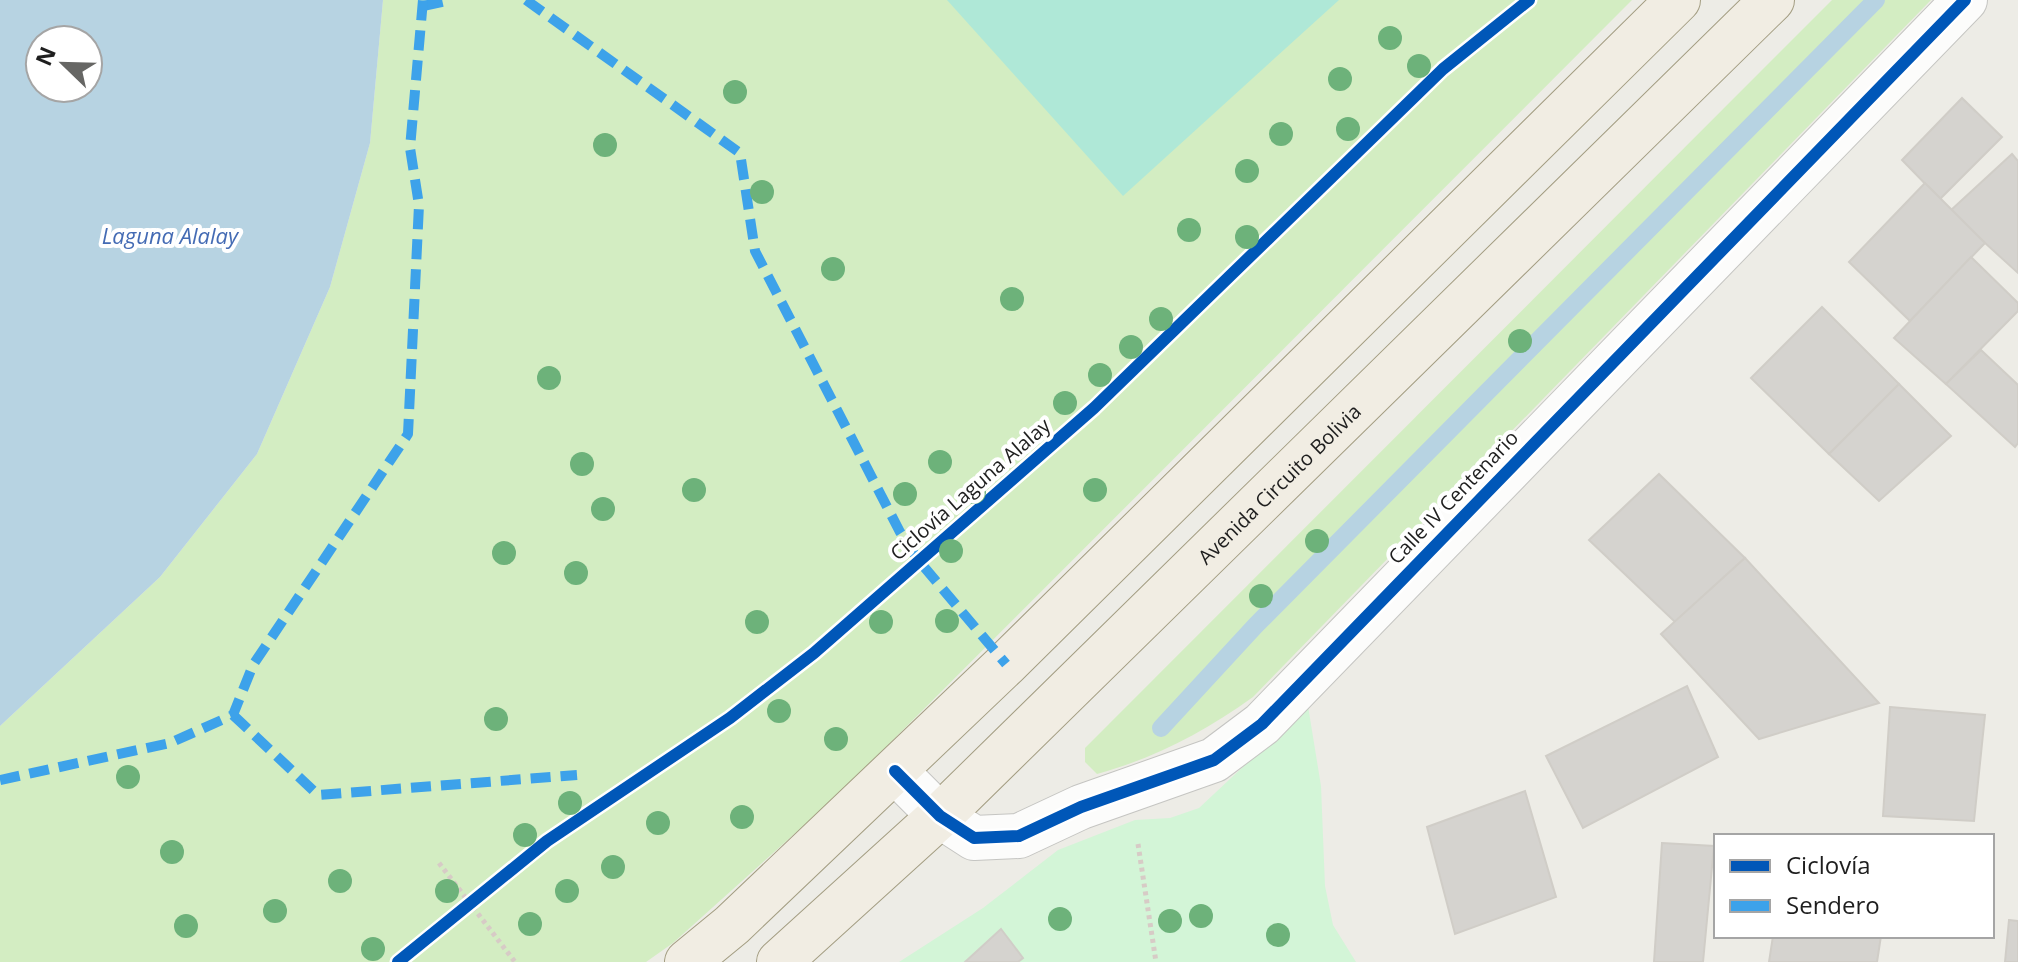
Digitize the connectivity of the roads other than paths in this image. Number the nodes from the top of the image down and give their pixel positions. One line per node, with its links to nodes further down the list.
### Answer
1 (1678, 0): 4 (main road)
2 (1772, 0): 5 (main road, Avenida Circuito Bolivia)
3 (1965, 0): 5 (street, Calle IV Centenario)
4 (895, 771): 5 (street, Calle IV Centenario); 6 (main road)
5 (940, 816): 7 (main road, Avenida Circuito Bolivia)
6 (687, 962)
7 (779, 962)

